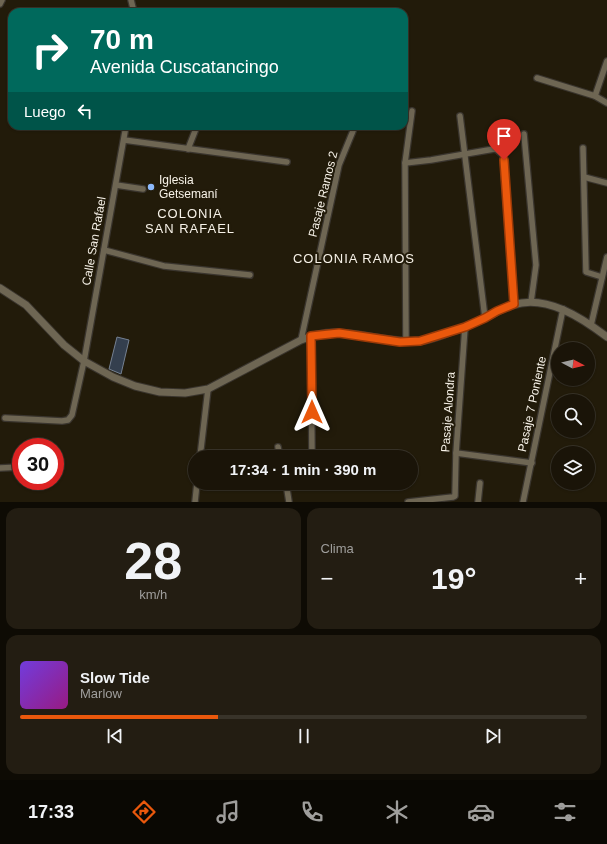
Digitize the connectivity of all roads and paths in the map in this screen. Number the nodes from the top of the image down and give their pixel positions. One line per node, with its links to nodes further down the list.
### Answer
1 (2, 0): 2 (street)
2 (0, 4)
3 (607, 61): 5 (street)
4 (537, 78): 5 (street)
5 (595, 96): 6 (street)
6 (607, 103)
7 (412, 111): 18 (street)
8 (460, 116): 16 (street)
9 (125, 130): 13 (street, Calle San Rafael)
10 (195, 130): 15 (street)
11 (353, 130): 36 (street, Pasaje Ramos 2)
12 (524, 134): 28 (street)
13 (124, 140): 15 (street); 21 (street, Calle San Rafael)
14 (583, 148): 19 (street)
15 (188, 149): 17 (street)
16 (464, 154): 18 (street); 29 (street); 31 (street)
17 (287, 162)
18 (405, 162): 37 (street)
19 (584, 177): 20 (street); 26 (street)
20 (607, 183)
21 (116, 185): 22 (street); 23 (street, Calle San Rafael)
22 (143, 190)
23 (104, 250): 25 (street); 38 (street, Calle San Rafael)
24 (607, 257): 26 (street)
25 (250, 275)
26 (602, 277): 32 (street)
27 (0, 288): 38 (street)
28 (531, 302): 29 (street); 30 (street)
29 (514, 304): 31 (street)
30 (563, 310): 32 (street); 46 (street, Pasaje 7 Poniente)
31 (485, 318): 33 (street)
32 (591, 324): 35 (street)
33 (465, 327): 37 (street); 45 (street, Pasaje Alondra)
34 (311, 336): 36 (street); 37 (street); 44 (street)
35 (607, 337)
36 (301, 340): 39 (street)
37 (406, 342)
38 (84, 361): 39 (street); 40 (street, Calle San Rafael)
39 (208, 389): 42 (street)
40 (5, 418)
41 (278, 447): 43 (street)
42 (201, 450)
43 (279, 450)
44 (312, 450)
45 (456, 453): 46 (street); 54 (street, Pasaje Alondra)
46 (532, 462): 56 (street, Pasaje 7 Poniente)
47 (12, 467): 48 (street)
48 (0, 468)
49 (480, 483): 55 (street)
50 (196, 490): 52 (street)
51 (287, 490): 53 (street)
52 (195, 502)
53 (289, 502)
54 (408, 502)
55 (478, 502)
56 (523, 502)

